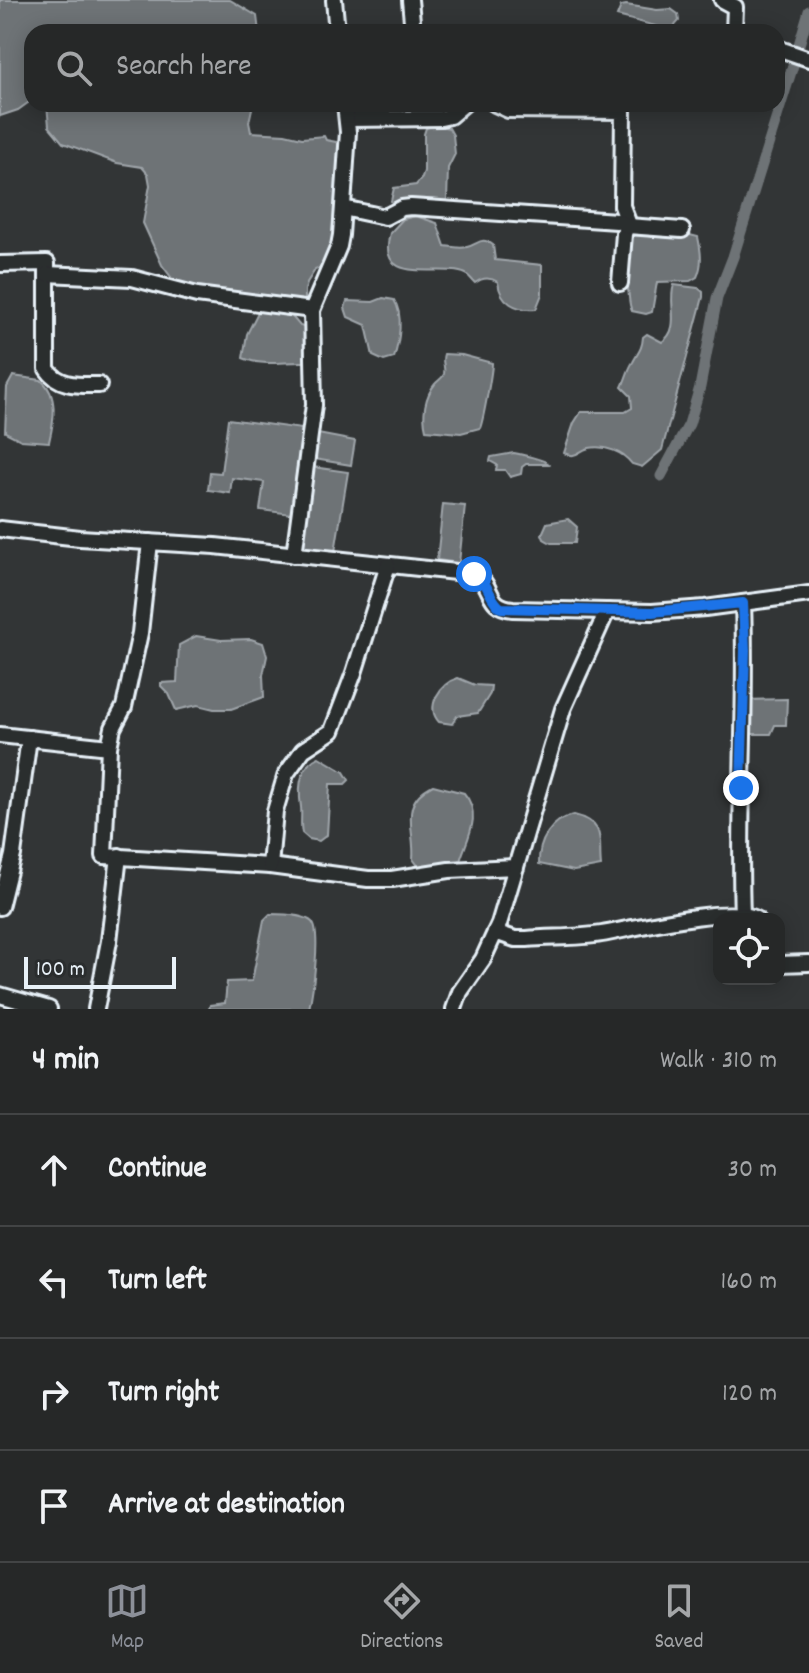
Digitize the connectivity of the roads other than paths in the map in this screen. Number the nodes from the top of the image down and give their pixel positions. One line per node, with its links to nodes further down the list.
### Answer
1 (334, 0): 4 (street)
2 (410, 0): 5 (street)
3 (722, 0): 6 (street)
4 (336, 24)
5 (412, 24)
6 (734, 24)
7 (785, 51): 8 (street)
8 (809, 59)
9 (346, 112): 13 (street)
10 (421, 112): 11 (street)
11 (455, 112)
12 (623, 112): 14 (street)
13 (343, 208): 14 (street); 19 (street)
14 (628, 226): 15 (street); 18 (street)
15 (682, 230)
16 (0, 264): 17 (street)
17 (47, 274): 19 (street); 20 (street)
18 (620, 283)
19 (312, 310): 23 (street)
20 (99, 385)
21 (0, 529): 22 (street)
22 (150, 542): 23 (street); 30 (street)
23 (294, 555): 24 (street)
24 (388, 565): 27 (street); 32 (street)
25 (809, 594): 26 (street)
26 (743, 603): 27 (street); 35 (street)
27 (607, 611): 33 (street)
28 (0, 735): 29 (street)
29 (29, 738): 30 (street); 34 (street)
30 (109, 747): 31 (street)
31 (119, 856): 32 (street); 42 (street)
32 (270, 866): 33 (street)
33 (516, 867): 37 (street)
34 (0, 907)
35 (748, 913)
36 (713, 919): 37 (street)
37 (495, 932): 43 (street)
38 (809, 963): 39 (street)
39 (785, 964)
40 (0, 995): 41 (street)
41 (49, 1009)
42 (96, 1009)
43 (454, 1009)

